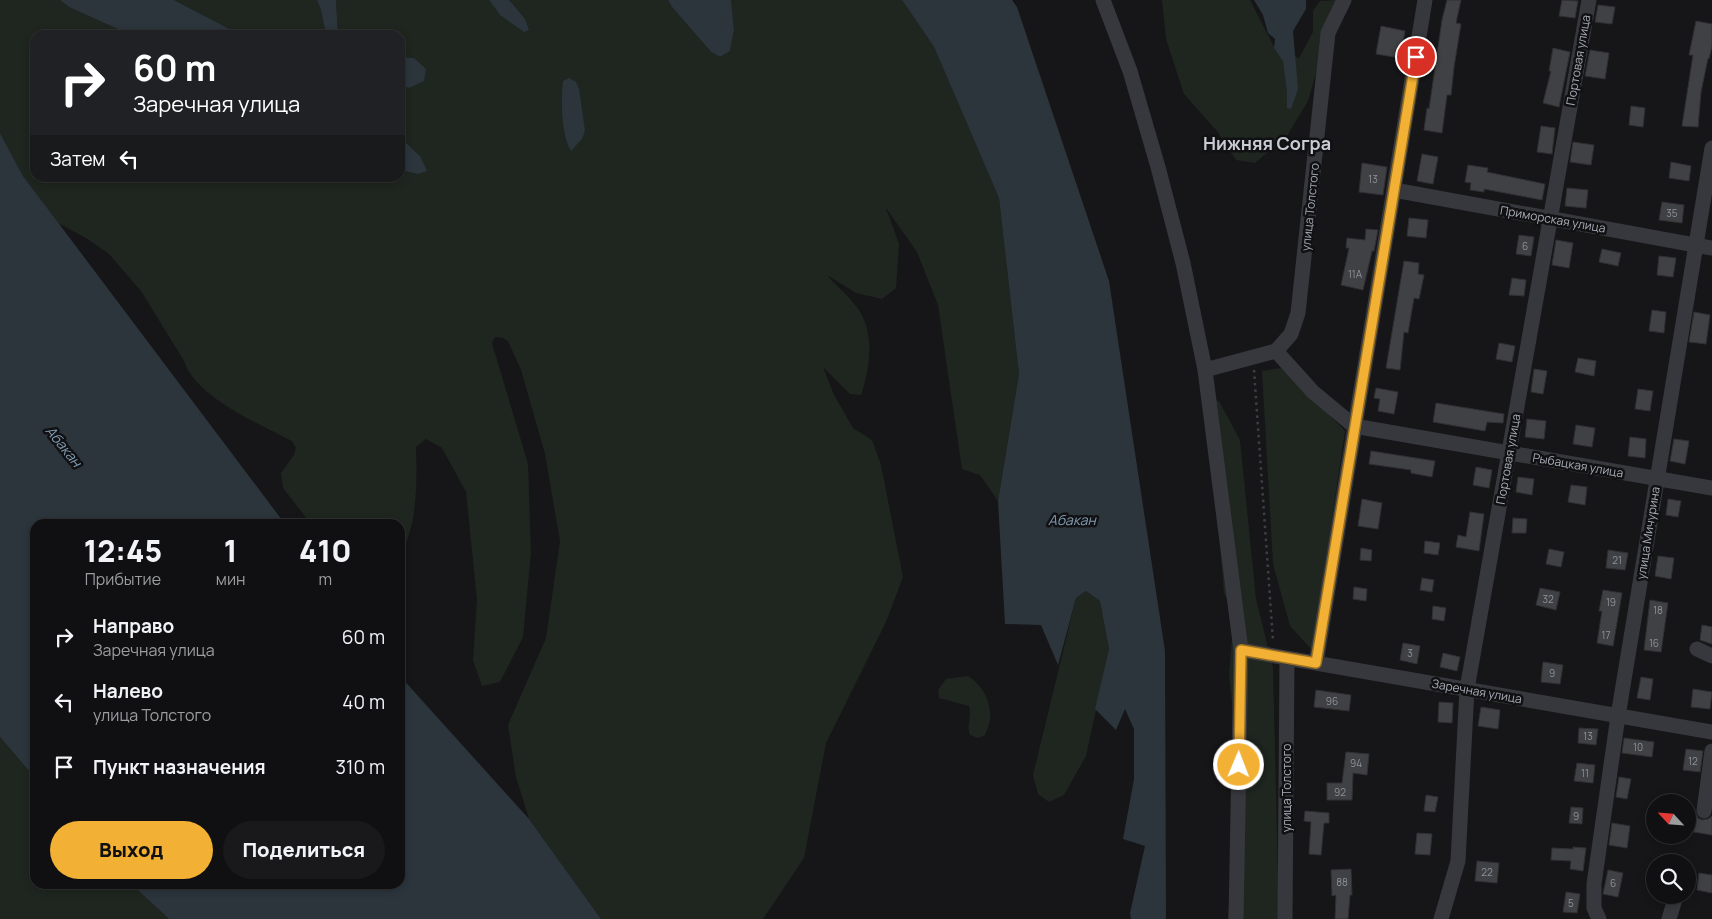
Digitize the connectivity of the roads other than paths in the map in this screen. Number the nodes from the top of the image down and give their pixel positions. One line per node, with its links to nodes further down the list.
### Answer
1 (1103, 0): 11 (street)
2 (1344, 0): 10 (street, улица Толстого)
3 (1425, 0): 6 (street)
4 (1589, 0): 7 (street, Портовая улица)
5 (1712, 148): 8 (street, улица Мичурина)
6 (1394, 190): 7 (street, Приморская улица); 12 (street)
7 (1550, 219): 8 (street, Приморская улица); 13 (street, Портовая улица)
8 (1696, 245): 9 (street, Приморская улица); 14 (street, улица Мичурина)
9 (1712, 248)
10 (1276, 351): 11 (street); 12 (street)
11 (1205, 370): 17 (street)
12 (1354, 426): 13 (street, Рыбацкая улица); 20 (street)
13 (1509, 453): 14 (street, Рыбацкая улица); 21 (street, Портовая улица)
14 (1657, 479): 15 (street, Рыбацкая улица); 22 (street, улица Мичурина)
15 (1712, 488)
16 (1697, 649): 18 (street)
17 (1241, 650): 19 (street, Заречная улица); 27 (street)
18 (1712, 656)
19 (1280, 657): 20 (street, Заречная улица); 28 (street, улица Толстого)
20 (1316, 663): 21 (street, Заречная улица)
21 (1467, 689): 22 (street, Заречная улица); 29 (street, Портовая улица)
22 (1618, 716): 23 (street, Заречная улица); 30 (street, улица Мичурина)
23 (1712, 732)
24 (1712, 751): 25 (street)
25 (1704, 811)
26 (1674, 904): 31 (street)
27 (1236, 919)
28 (1284, 919)
29 (1441, 919)
30 (1600, 919)
31 (1669, 919)

